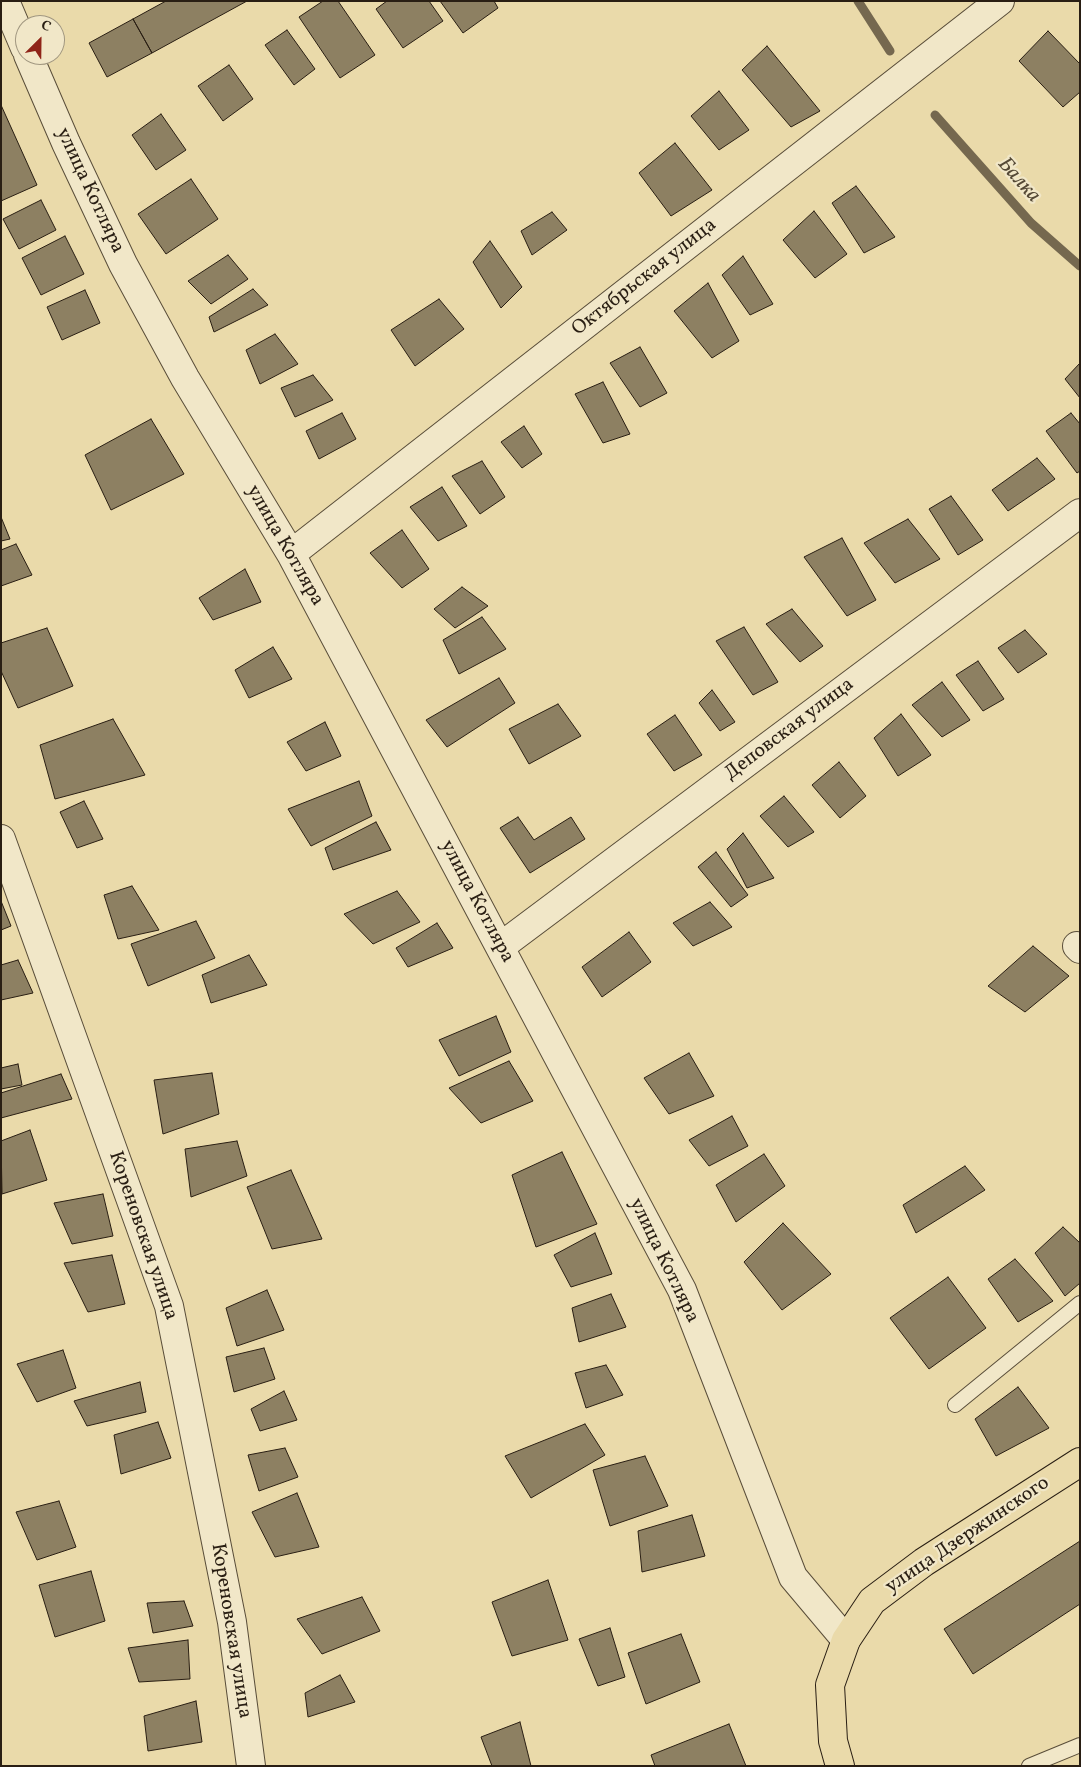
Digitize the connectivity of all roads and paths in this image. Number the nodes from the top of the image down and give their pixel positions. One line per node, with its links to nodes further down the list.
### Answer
1 (5, 1): 3 (street)
2 (1000, 1): 6 (street, Октябрьская улица)
3 (15, 24)
4 (32, 65): 6 (street, улица Котляра)
5 (1080, 514): 8 (street, Деповская улица)
6 (291, 554): 8 (street, улица Котляра)
7 (1, 839): 14 (street, Кореновская улица)
8 (500, 947): 12 (street, улица Котляра)
9 (1080, 1303): 10 (lane)
10 (955, 1405)
11 (1080, 1462): 12 (main road, улица Дзержинского)
12 (846, 1640): 15 (main road)
13 (1080, 1745): 16 (lane)
14 (252, 1766)
15 (840, 1766)
16 (1029, 1766)

